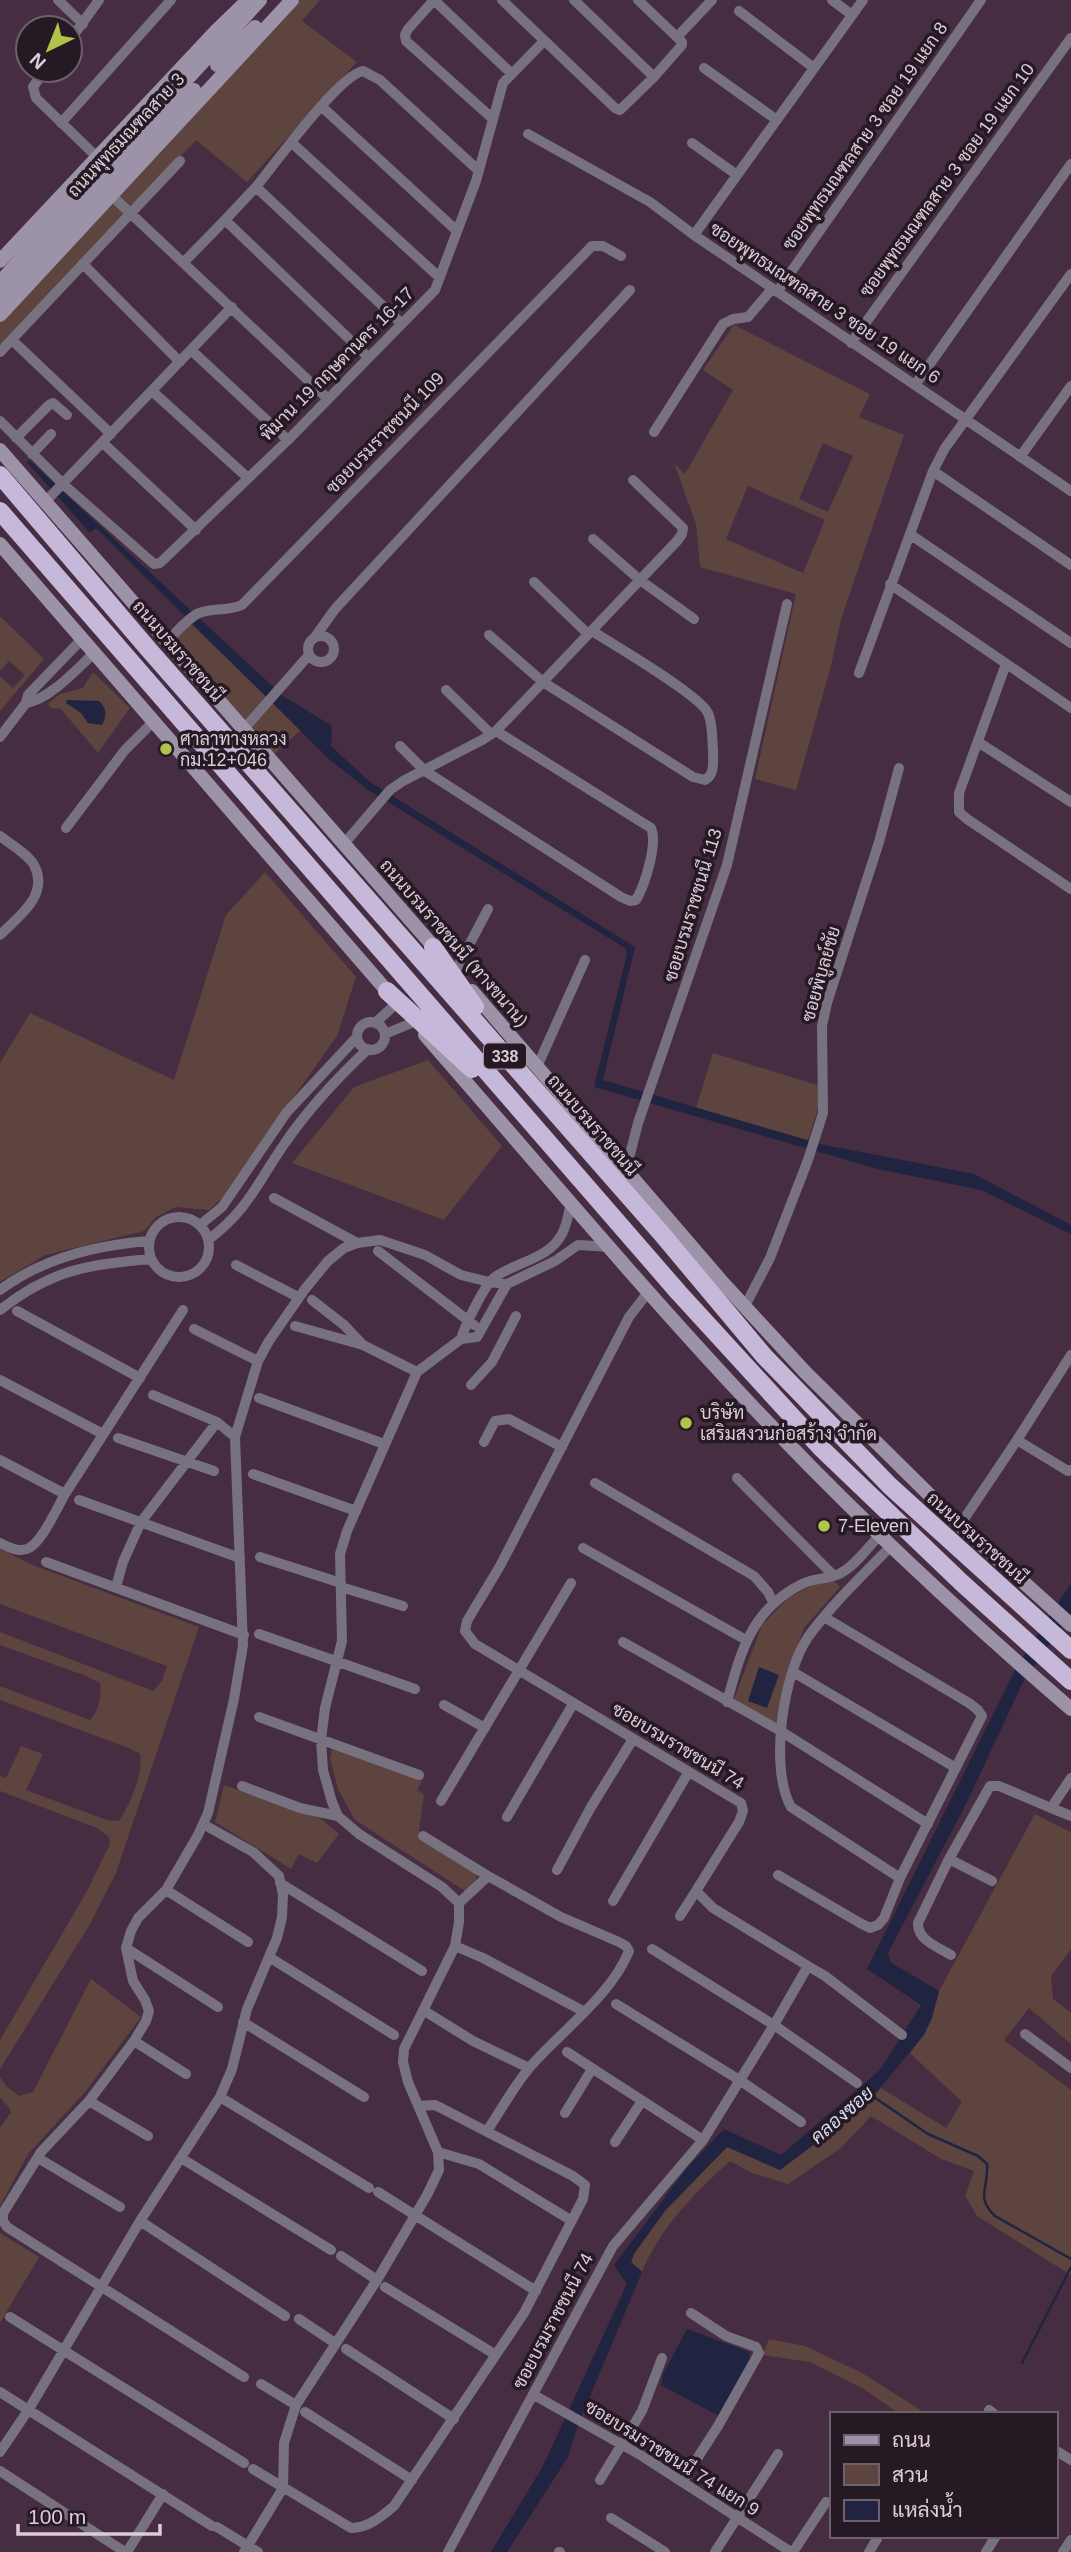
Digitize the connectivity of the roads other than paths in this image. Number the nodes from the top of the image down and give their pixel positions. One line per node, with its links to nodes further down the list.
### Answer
1 (58, 0): 17 (street)
2 (99, 0): 19 (street)
3 (171, 0): 32 (street)
4 (248, 0): 36 (main road)
5 (260, 0): 22 (main road, ถนนพุทธมณฑลสาย 3)
6 (284, 0): 22 (main road, ถนนพุทธมณฑลสาย 3)
7 (292, 0): 42 (main road)
8 (434, 0): 26 (street); 30 (street)
9 (502, 0): 23 (street)
10 (574, 0): 27 (street)
11 (639, 0): 20 (street)
12 (712, 0): 20 (street)
13 (832, 0): 18 (street)
14 (863, 0): 18 (street, ซอยพุทธมณฑลสาย 3 ซอย 19 แยก 6)
15 (981, 0): 55 (street, ซอยพุทธมณฑลสาย 3 ซอย 19 แยก 8)
16 (739, 11): 25 (street)
17 (73, 14)
18 (852, 15): 25 (street, ซอยพุทธมณฑลสาย 3 ซอย 19 แยก 6)
19 (84, 22)
20 (677, 37): 27 (street)
21 (1071, 38): 61 (street, ซอยพุทธมณฑลสาย 3 ซอย 19 แยก 10)
22 (232, 40): 53 (main road, ถนนพุทธมณฑลสาย 3); 56 (main road, ถนนพุทธมณฑลสาย 3)
23 (544, 41): 26 (street, พิมาน 19 กฤษดานคร 16-17); 27 (street)
24 (704, 68): 31 (street)
25 (814, 68): 31 (street, ซอยพุทธมณฑลสาย 3 ซอย 19 แยก 6)
26 (512, 74): 30 (street, พิมาน 19 กฤษดานคร 16-17)
27 (654, 77)
28 (35, 84): 32 (street)
29 (321, 106): 34 (street); 39 (street); 45 (street)
30 (493, 119): 39 (street, พิมาน 19 กฤษดานคร 16-17)
31 (777, 120): 40 (street, ซอยพุทธมณฑลสาย 3 ซอย 19 แยก 6)
32 (61, 122): 36 (street)
33 (527, 134): 46 (street)
34 (292, 143): 41 (street); 52 (street)
35 (692, 143): 40 (street)
36 (98, 159): 48 (main road)
37 (180, 161): 43 (street)
38 (1071, 164): 66 (street)
39 (479, 171): 45 (street, พิมาน 19 กฤษดานคร 16-17)
40 (737, 175): 46 (street, ซอยพุทธมณฑลสาย 3 ซอย 19 แยก 6)
41 (256, 187): 44 (street); 59 (street)
42 (111, 195): 43 (street); 58 (main road)
43 (131, 214): 49 (street); 50 (street)
44 (225, 220): 49 (street); 64 (street)
45 (457, 231): 52 (street, พิมาน 19 กฤษดานคร 16-17)
46 (694, 235): 55 (street, ซอยพุทธมณฑลสาย 3 ซอย 19 แยก 6)
47 (621, 256): 103 (street, ซอยบรมราชชนนี 109)
48 (0, 261)
49 (184, 262): 57 (street)
50 (83, 264): 60 (street); 65 (street)
51 (1071, 274): 72 (street)
52 (439, 277): 59 (street, พิมาน 19 กฤษดานคร 16-17)
53 (0, 282)
54 (630, 290): 101 (street)
55 (775, 290): 61 (street, ซอยพุทธมณฑลสาย 3 ซอย 19 แยก 6); 73 (street, ซอยพุทธมณฑลสาย 3 ซอย 19 แยก 8)
56 (0, 300)
57 (232, 307): 62 (street); 69 (street)
58 (0, 315)
59 (401, 323): 64 (street, พิมาน 19 กฤษดานคร 16-17)
60 (12, 340): 63 (street); 76 (street)
61 (851, 343): 66 (street, ซอยพุทธมณฑลสาย 3 ซอย 19 แยก 6)
62 (191, 350): 65 (street); 77 (street)
63 (0, 352)
64 (368, 357): 69 (street, พิมาน 19 กฤษดานคร 16-17)
65 (180, 362): 68 (street)
66 (915, 385): 72 (street, ซอยพุทธมณฑลสาย 3 ซอย 19 แยก 6)
67 (1071, 386): 80 (street)
68 (152, 391): 76 (street); 83 (street)
69 (327, 398): 77 (street, พิมาน 19 กฤษดานคร 16-17)
70 (67, 415): 75 (street)
71 (0, 421): 75 (street)
72 (967, 421): 80 (street, ซอยพุทธมณฑลสาย 3 ซอย 19 แยก 6); 81 (street)
73 (654, 432)
74 (51, 434): 79 (street)
75 (16, 438): 79 (street)
76 (107, 439): 85 (street); 89 (street)
77 (288, 440): 83 (street, พิมาน 19 กฤษดานคร 16-17)
78 (0, 450): 87 (main road, ถนนบรมราชชนนี (ทางขนาน) / 338)
79 (32, 454): 85 (street)
80 (1020, 457): 86 (street, ซอยพุทธมณฑลสาย 3 ซอย 19 แยก 6)
81 (933, 471): 90 (street); 93 (street)
82 (0, 475): 138 (highway, ถนนบรมราชชนนี / 338)
83 (247, 478): 89 (street, พิมาน 19 กฤษดานคร 16-17)
84 (633, 480): 94 (street)
85 (62, 484): 87 (street); 89 (street, พิมาน 19 กฤษดานคร 16-17)
86 (1071, 491)
87 (49, 498): 103 (main road, ถนนบรมราชชนนี (ทางขนาน) / 338)
88 (0, 511): 139 (highway, 338)
89 (196, 530)
90 (911, 535): 96 (street); 104 (street)
91 (593, 539): 94 (street)
92 (0, 544): 102 (main road, 338)
93 (1071, 565)
94 (640, 580): 98 (street); 99 (street)
95 (534, 582): 99 (street)
96 (890, 583): 107 (street); 108 (street)
97 (787, 604): 140 (street, ซอยบรมราชชนนี 113)
98 (694, 619)
99 (593, 630): 109 (street); 109 (street)
100 (489, 635): 109 (street)
101 (315, 637): 106 (street); 106 (street)
102 (82, 639): 105 (main road, 338); 111 (street)
103 (167, 642): 114 (main road, ถนนบรมราชชนนี (ทางขนาน) / 338)
104 (1071, 643)
105 (94, 653): 111 (street); 113 (main road, 338)
106 (309, 655): 114 (street)
107 (1006, 664): 112 (street); 117 (street)
108 (859, 673)
109 (543, 682): 115 (street)
110 (446, 691): 115 (street)
111 (26, 703): 116 (street)
112 (1071, 708)
113 (154, 721): 122 (street); 131 (main road, 338)
114 (243, 730): 124 (main road, ถนนบรมราชชนนี (ทางขนาน) / 338)
115 (494, 732): 120 (street); 120 (street)
116 (0, 737)
117 (978, 742): 121 (street); 125 (street)
118 (400, 746): 120 (street)
119 (899, 768): 159 (street, ซอยพิบูลย์ชัย)
120 (425, 771): 124 (street)
121 (1071, 802)
122 (65, 828)
123 (0, 836): 127 (street)
124 (343, 845): 128 (main road, ถนนบรมราชชนนี (ทางขนาน) / 338)
125 (1071, 889)
126 (488, 909): 130 (street)
127 (0, 935)
128 (433, 947): 130 (main road, ถนนบรมราชชนนี (ทางขนาน) / 338); 138 (highway)
129 (585, 960): 137 (street)
130 (455, 972): 137 (main road, ถนนบรมราชชนนี (ทางขนาน) / 338)
131 (392, 997): 132 (main road, 338); 133 (street); 139 (highway)
132 (414, 1022): 134 (street); 142 (main road, 338)
133 (375, 1023): 134 (street); 135 (street)
134 (385, 1034): 136 (street)
135 (357, 1037): 136 (street); 143 (street)
136 (368, 1049): 144 (street)
137 (537, 1067): 140 (main road, ถนนบรมราชชนนี (ทางขนาน) / 338)
138 (536, 1091): 217 (highway, ถนนบรมราชชนนี / 338)
139 (538, 1132): 221 (highway, 338)
140 (626, 1170): 159 (main road, ถนนบรมราชชนนี (ทางขนาน) / 338)
141 (274, 1198): 146 (street)
142 (571, 1202): 147 (main road, 338); 148 (street)
143 (200, 1225): 144 (street); 145 (street)
144 (208, 1240): 150 (street)
145 (149, 1241): 150 (street); 155 (street)
146 (357, 1243): 153 (street); 157 (street)
147 (610, 1247): 151 (street); 156 (main road, 338)
148 (546, 1250): 151 (street); 153 (street)
149 (378, 1251): 166 (street)
150 (151, 1259): 160 (street)
151 (555, 1261): 154 (street)
152 (236, 1265): 157 (street)
153 (489, 1282): 154 (street); 166 (street)
154 (507, 1283): 167 (street)
155 (0, 1290)
156 (649, 1291): 185 (street, ซอยบรมราชชนนี 74); 198 (main road, 338)
157 (298, 1297): 171 (street)
158 (312, 1300): 168 (street)
159 (746, 1306): 197 (main road, ถนนบรมราชชนนี (ทางขนาน) / 338)
160 (0, 1310)
161 (183, 1310): 173 (street)
162 (17, 1311): 173 (street)
163 (516, 1316): 169 (street)
164 (295, 1326): 168 (street)
165 (194, 1329): 171 (street)
166 (465, 1330): 167 (street); 167 (street); 172 (street)
167 (480, 1334): 169 (street)
168 (363, 1345): 172 (street)
169 (497, 1351): 175 (street)
170 (1071, 1354): 182 (street)
171 (258, 1361): 181 (street)
172 (417, 1372): 184 (street)
173 (140, 1378): 179 (street)
174 (0, 1380): 179 (street)
175 (471, 1385)
176 (153, 1395): 178 (street)
177 (259, 1398): 184 (street)
178 (217, 1422): 181 (street); 187 (street)
179 (103, 1434): 193 (street)
180 (118, 1437): 187 (street)
181 (234, 1437): 202 (street)
182 (1017, 1440): 188 (street); 197 (street)
183 (484, 1442): 185 (street)
184 (384, 1444): 195 (street)
185 (562, 1447): 219 (street, ซอยบรมราชชนนี 74)
186 (0, 1460): 193 (street)
187 (185, 1462): 189 (street); 196 (street)
188 (1071, 1470)
189 (214, 1471)
190 (253, 1474): 195 (street)
191 (737, 1478): 204 (street)
192 (595, 1483): 209 (street)
193 (65, 1494): 199 (street)
194 (79, 1500): 196 (street)
195 (355, 1511): 207 (street)
196 (141, 1522): 202 (street); 208 (street)
197 (960, 1525): 212 (main road, ถนนบรมราชชนนี (ทางขนาน) / 338)
198 (886, 1540): 204 (street); 206 (street); 226 (main road, 338)
199 (0, 1542)
200 (583, 1548): 215 (street)
201 (260, 1557): 207 (street)
202 (240, 1558): 214 (street)
203 (46, 1562): 208 (street)
204 (838, 1574): 206 (street); 209 (street)
205 (570, 1583): 219 (street)
206 (855, 1584): 211 (street)
207 (341, 1585): 210 (street); 218 (street)
208 (116, 1587): 214 (street)
209 (773, 1602): 215 (street)
210 (403, 1606)
211 (824, 1617): 220 (street); 232 (street)
212 (1069, 1623)
213 (259, 1634): 218 (street)
214 (244, 1635): 242 (street)
215 (746, 1640): 223 (street)
216 (623, 1642): 223 (street)
217 (1071, 1650)
218 (337, 1660): 222 (street); 231 (street)
219 (519, 1668): 224 (street, ซอยบรมราชชนนี 74); 228 (street)
220 (793, 1671): 229 (street); 232 (street)
221 (1071, 1681)
222 (415, 1689)
223 (727, 1702): 229 (street)
224 (573, 1704): 230 (street, ซอยบรมราชชนนี 74); 241 (street)
225 (444, 1705): 228 (street)
226 (1071, 1709)
227 (259, 1717): 231 (street)
228 (485, 1728): 237 (street)
229 (779, 1730): 243 (street); 249 (street)
230 (633, 1739): 233 (street, ซอยบรมราชชนนี 74); 246 (street)
231 (321, 1740): 234 (street); 239 (street)
232 (956, 1769): 243 (street)
233 (688, 1773): 253 (street, ซอยบรมราชชนนี 74); 254 (street)
234 (419, 1775)
235 (1071, 1778): 238 (street)
236 (242, 1786): 239 (street)
237 (440, 1801)
238 (1051, 1808): 240 (street); 245 (street)
239 (338, 1816): 255 (street)
240 (1071, 1816)
241 (507, 1817)
242 (203, 1824): 251 (street); 252 (street)
243 (928, 1824): 249 (street)
244 (423, 1836): 248 (street)
245 (949, 1859): 250 (street); 261 (street)
246 (556, 1870)
247 (778, 1875): 249 (street)
248 (488, 1876): 255 (street); 268 (street)
249 (900, 1878)
250 (992, 1881)
251 (280, 1883): 262 (street); 264 (street)
252 (166, 1890): 257 (street); 259 (street)
253 (696, 1891): 256 (street); 263 (street)
254 (613, 1900)
255 (459, 1903): 258 (street)
256 (680, 1916)
257 (248, 1942)
258 (455, 1946): 267 (street); 268 (street)
259 (126, 1948): 266 (street); 274 (street)
260 (652, 1949): 270 (street)
261 (951, 1955)
262 (269, 1957): 269 (street); 272 (street)
263 (808, 1966): 270 (street, ซอยบรมราชชนนี 74); 273 (street)
264 (422, 1972)
265 (615, 2004): 280 (street)
266 (218, 2007)
267 (423, 2010): 276 (street); 286 (street)
268 (583, 2011): 276 (street)
269 (243, 2022): 282 (street); 283 (street)
270 (774, 2025): 280 (street, ซอยบรมราชชนนี 74); 281 (street)
271 (1024, 2034): 278 (street)
272 (394, 2035)
273 (902, 2035)
274 (134, 2041): 279 (street); 284 (street)
275 (567, 2052): 277 (street)
276 (529, 2068): 289 (street)
277 (592, 2068): 285 (street); 287 (street)
278 (1071, 2068)
279 (186, 2074)
280 (740, 2081): 288 (street); 291 (street, ซอยบรมราชชนนี 74)
281 (857, 2083)
282 (220, 2096): 295 (street); 297 (street)
283 (364, 2096)
284 (89, 2101): 290 (street); 294 (street)
285 (642, 2101): 291 (street); 292 (street)
286 (419, 2106): 289 (street); 293 (street)
287 (565, 2113)
288 (801, 2122)
289 (487, 2131): 299 (street)
290 (148, 2136)
291 (703, 2140): 315 (street, ซอยบรมราชชนนี 74)
292 (615, 2142)
293 (438, 2152): 297 (street); 299 (street)
294 (38, 2158): 296 (street); 301 (street)
295 (181, 2158): 298 (street); 300 (street)
296 (120, 2207)
297 (414, 2215): 300 (street); 302 (street)
298 (140, 2221): 301 (street); 304 (street)
299 (572, 2221): 302 (street)
300 (381, 2284): 307 (street); 310 (street)
301 (101, 2286): 308 (street); 312 (street)
302 (536, 2291): 310 (street)
303 (691, 2314): 325 (street)
304 (285, 2316)
305 (10, 2317): 308 (street)
306 (299, 2319): 307 (street)
307 (335, 2343): 317 (street)
308 (63, 2349): 316 (street); 326 (street)
309 (346, 2349): 318 (street)
310 (496, 2355): 318 (street)
311 (662, 2358): 319 (street)
312 (244, 2376)
313 (261, 2384): 317 (street)
314 (0, 2392): 316 (street)
315 (534, 2395): 319 (street, ซอยบรมราชชนนี 74 แยก 9); 335 (street, ซอยบรมราชชนนี 74)
316 (29, 2409): 320 (street); 327 (street)
317 (300, 2409): 323 (street); 326 (street)
318 (454, 2418): 323 (street)
319 (622, 2446): 324 (street); 325 (street, ซอยบรมราชชนนี 74 แยก 9)
320 (0, 2452)
321 (778, 2454): 330 (street)
322 (0, 2471): 334 (street)
323 (412, 2480): 326 (street)
324 (600, 2480)
325 (682, 2482): 330 (street, ซอยบรมราชชนนี 74 แยก 9)
326 (283, 2488): 333 (street)
327 (163, 2494): 333 (street); 334 (street)
328 (826, 2502): 338 (street)
329 (611, 2518): 336 (street)
330 (736, 2518): 337 (street); 338 (street, ซอยบรมราชชนนี 74 แยก 9)
331 (877, 2539): 339 (street)
332 (1071, 2540): 340 (street)
333 (250, 2550)
334 (126, 2552)
335 (448, 2552)
336 (665, 2552)
337 (715, 2552)
338 (792, 2552)
339 (869, 2552)
340 (1063, 2552)

